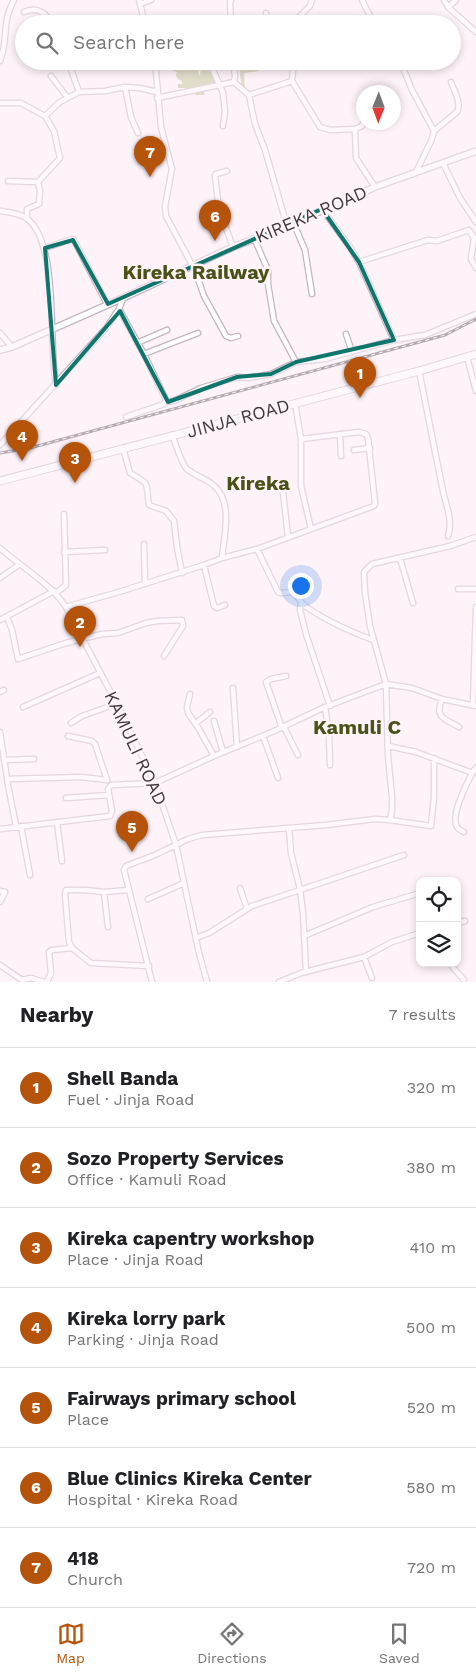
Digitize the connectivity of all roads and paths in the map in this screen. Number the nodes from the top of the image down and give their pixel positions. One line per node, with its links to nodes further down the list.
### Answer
1 (14, 0): 19 (street)
2 (151, 0): 8 (street)
3 (231, 0): 13 (street)
4 (312, 0): 14 (street)
5 (362, 0): 15 (street)
6 (444, 0): 9 (street)
7 (456, 0): 9 (street)
8 (139, 2): 12 (street)
9 (448, 7): 16 (street)
10 (24, 12): 11 (street)
11 (45, 15)
12 (143, 15)
13 (231, 15)
14 (301, 15)
15 (370, 15)
16 (457, 15)
17 (461, 19): 18 (street)
18 (476, 32)
19 (0, 61)
20 (71, 70): 32 (street)
21 (156, 70): 33 (street)
22 (213, 70): 30 (street)
23 (234, 70): 28 (street)
24 (293, 70): 27 (street)
25 (404, 70): 40 (street)
26 (51, 76): 35 (street)
27 (292, 81): 34 (street); 39 (street)
28 (234, 82): 30 (street); 34 (street)
29 (451, 82): 40 (street)
30 (219, 84): 33 (street); 38 (street)
31 (125, 87): 32 (street); 33 (street); 41 (street)
32 (79, 92): 35 (street)
33 (157, 95): 59 (street)
34 (249, 95): 54 (street)
35 (67, 97): 37 (street)
36 (0, 102): 37 (street)
37 (45, 116): 47 (street)
38 (224, 126)
39 (354, 129): 48 (street)
40 (434, 131): 45 (street)
41 (138, 133)
42 (476, 151): 43 (main road, KIREKA ROAD)
43 (443, 164): 45 (main road, KIREKA ROAD); 53 (street)
44 (227, 171): 56 (street)
45 (416, 172): 48 (main road, KIREKA ROAD)
46 (8, 181): 47 (street)
47 (38, 182): 51 (street)
48 (375, 186): 49 (main road, KIREKA ROAD)
49 (322, 209): 52 (main road, KIREKA ROAD); 58 (street)
50 (0, 211): 51 (street)
51 (27, 218): 57 (street)
52 (294, 222): 54 (main road, KIREKA ROAD); 61 (street)
53 (476, 222)
54 (287, 226): 55 (main road, KIREKA ROAD)
55 (254, 238): 56 (main road, KIREKA ROAD); 80 (street)
56 (233, 247): 59 (main road, KIREKA ROAD)
57 (45, 248): 63 (street); 66 (street)
58 (359, 262): 60 (street); 72 (street)
59 (193, 265): 62 (main road, KIREKA ROAD); 71 (street)
60 (476, 268)
61 (312, 294)
62 (122, 298): 63 (main road, KIREKA ROAD); 64 (street)
63 (107, 304): 66 (main road, KIREKA ROAD)
64 (119, 309): 73 (street); 82 (street)
65 (476, 314): 72 (street)
66 (53, 328): 74 (main road, KIREKA ROAD); 82 (street)
67 (167, 330): 73 (street)
68 (0, 333): 74 (street)
69 (198, 333): 77 (street)
70 (346, 334): 76 (street)
71 (238, 336)
72 (394, 340): 76 (street)
73 (138, 343): 77 (street)
74 (12, 347): 75 (main road, KIREKA ROAD)
75 (0, 350)
76 (352, 352): 80 (street)
77 (144, 354): 84 (street)
78 (476, 354): 79 (highway, JINJA ROAD)
79 (467, 356): 81 (highway, JINJA ROAD); 83 (street)
80 (296, 362): 84 (street)
81 (419, 371): 85 (highway, JINJA ROAD); 99 (street)
82 (56, 385): 90 (street)
83 (476, 391)
84 (166, 402): 86 (street)
85 (295, 403): 88 (highway, JINJA ROAD); 89 (street)
86 (126, 416)
87 (340, 434): 89 (street); 92 (street); 94 (street)
88 (172, 435): 91 (highway, JINJA ROAD); 107 (street)
89 (301, 439): 98 (street)
90 (0, 445)
91 (123, 448): 95 (highway, JINJA ROAD); 111 (street)
92 (370, 448): 93 (street); 98 (street)
93 (354, 450)
94 (341, 456)
95 (0, 481)
96 (283, 492): 100 (street)
97 (64, 514): 106 (street)
98 (311, 529): 100 (street)
99 (448, 536)
100 (288, 537): 104 (street)
101 (476, 537): 108 (street)
102 (144, 544): 113 (street)
103 (0, 548): 109 (street, KAMULI ROAD)
104 (257, 549): 107 (street); 117 (street)
105 (105, 550): 106 (street)
106 (64, 552): 116 (street)
107 (222, 558): 110 (street)
108 (400, 558): 118 (street); 125 (street)
109 (20, 564): 112 (street); 116 (street, KAMULI ROAD)
110 (204, 565): 111 (street); 119 (street)
111 (182, 573): 113 (street)
112 (0, 578)
113 (145, 584): 120 (street)
114 (458, 588): 115 (street)
115 (476, 589)
116 (55, 592): 120 (street, KAMULI ROAD); 122 (street)
117 (301, 603): 125 (street); 136 (street)
118 (413, 603)
119 (225, 605)
120 (66, 607): 124 (street, KAMULI ROAD)
121 (476, 608): 134 (street)
122 (7, 617): 123 (street); 124 (street)
123 (0, 620)
124 (84, 639): 126 (street); 127 (street, KAMULI ROAD)
125 (373, 640): 129 (street)
126 (164, 656)
127 (100, 673): 133 (street, KAMULI ROAD); 135 (street)
128 (286, 676): 141 (street)
129 (386, 684): 132 (street); 136 (street); 147 (street)
130 (232, 688): 148 (street)
131 (190, 694): 140 (street)
132 (442, 699): 134 (street); 142 (street)
133 (116, 704): 139 (street); 161 (street, KAMULI ROAD)
134 (475, 705)
135 (23, 706)
136 (328, 706): 141 (street); 155 (street)
137 (210, 712): 140 (street)
138 (214, 721): 149 (street)
139 (71, 723)
140 (196, 723): 151 (street)
141 (283, 727): 145 (street); 150 (street)
142 (459, 727)
143 (0, 732): 146 (street)
144 (68, 736): 160 (street)
145 (264, 736): 148 (street); 158 (street)
146 (1, 746): 154 (street)
147 (388, 746): 153 (street); 165 (street)
148 (237, 747): 149 (street)
149 (223, 752): 151 (street)
150 (298, 755)
151 (214, 756): 161 (street)
152 (34, 758): 154 (street)
153 (434, 758): 157 (street); 165 (street)
154 (4, 760): 159 (street)
155 (330, 765)
156 (476, 768): 157 (street)
157 (472, 772): 170 (street)
158 (278, 778)
159 (7, 779): 160 (street); 167 (street)
160 (107, 780): 162 (street)
161 (155, 783): 162 (street); 171 (street, KAMULI ROAD)
162 (111, 785): 163 (street)
163 (109, 795): 164 (street); 166 (street)
164 (66, 798)
165 (390, 820): 168 (street)
166 (57, 822): 167 (street); 173 (street)
167 (19, 826): 169 (street); 174 (street)
168 (289, 828): 171 (street); 177 (street)
169 (0, 829)
170 (464, 832)
171 (176, 845): 175 (street, KAMULI ROAD); 178 (street)
172 (404, 855): 177 (street)
173 (62, 861)
174 (30, 875)
175 (184, 883): 182 (street); 190 (street, KAMULI ROAD)
176 (240, 888): 184 (street)
177 (300, 889): 184 (street); 189 (street)
178 (129, 890): 180 (street); 194 (street)
179 (0, 891): 183 (street)
180 (104, 892): 187 (street); 191 (street)
181 (416, 894): 189 (street)
182 (148, 899)
183 (0, 902)
184 (247, 909): 190 (street)
185 (465, 921): 186 (street)
186 (461, 922)
187 (108, 927)
188 (416, 934): 192 (street)
189 (304, 936): 196 (street)
190 (196, 938): 202 (street, KAMULI ROAD)
191 (72, 948): 194 (street); 200 (street)
192 (364, 957): 196 (street); 198 (street)
193 (0, 966): 200 (street)
194 (149, 966): 201 (street)
195 (453, 967): 199 (street)
196 (306, 972): 197 (street)
197 (295, 975): 203 (street); 204 (street)
198 (372, 978)
199 (464, 980)
200 (46, 982)
201 (152, 982)
202 (207, 982)
203 (279, 982)
204 (298, 982)

